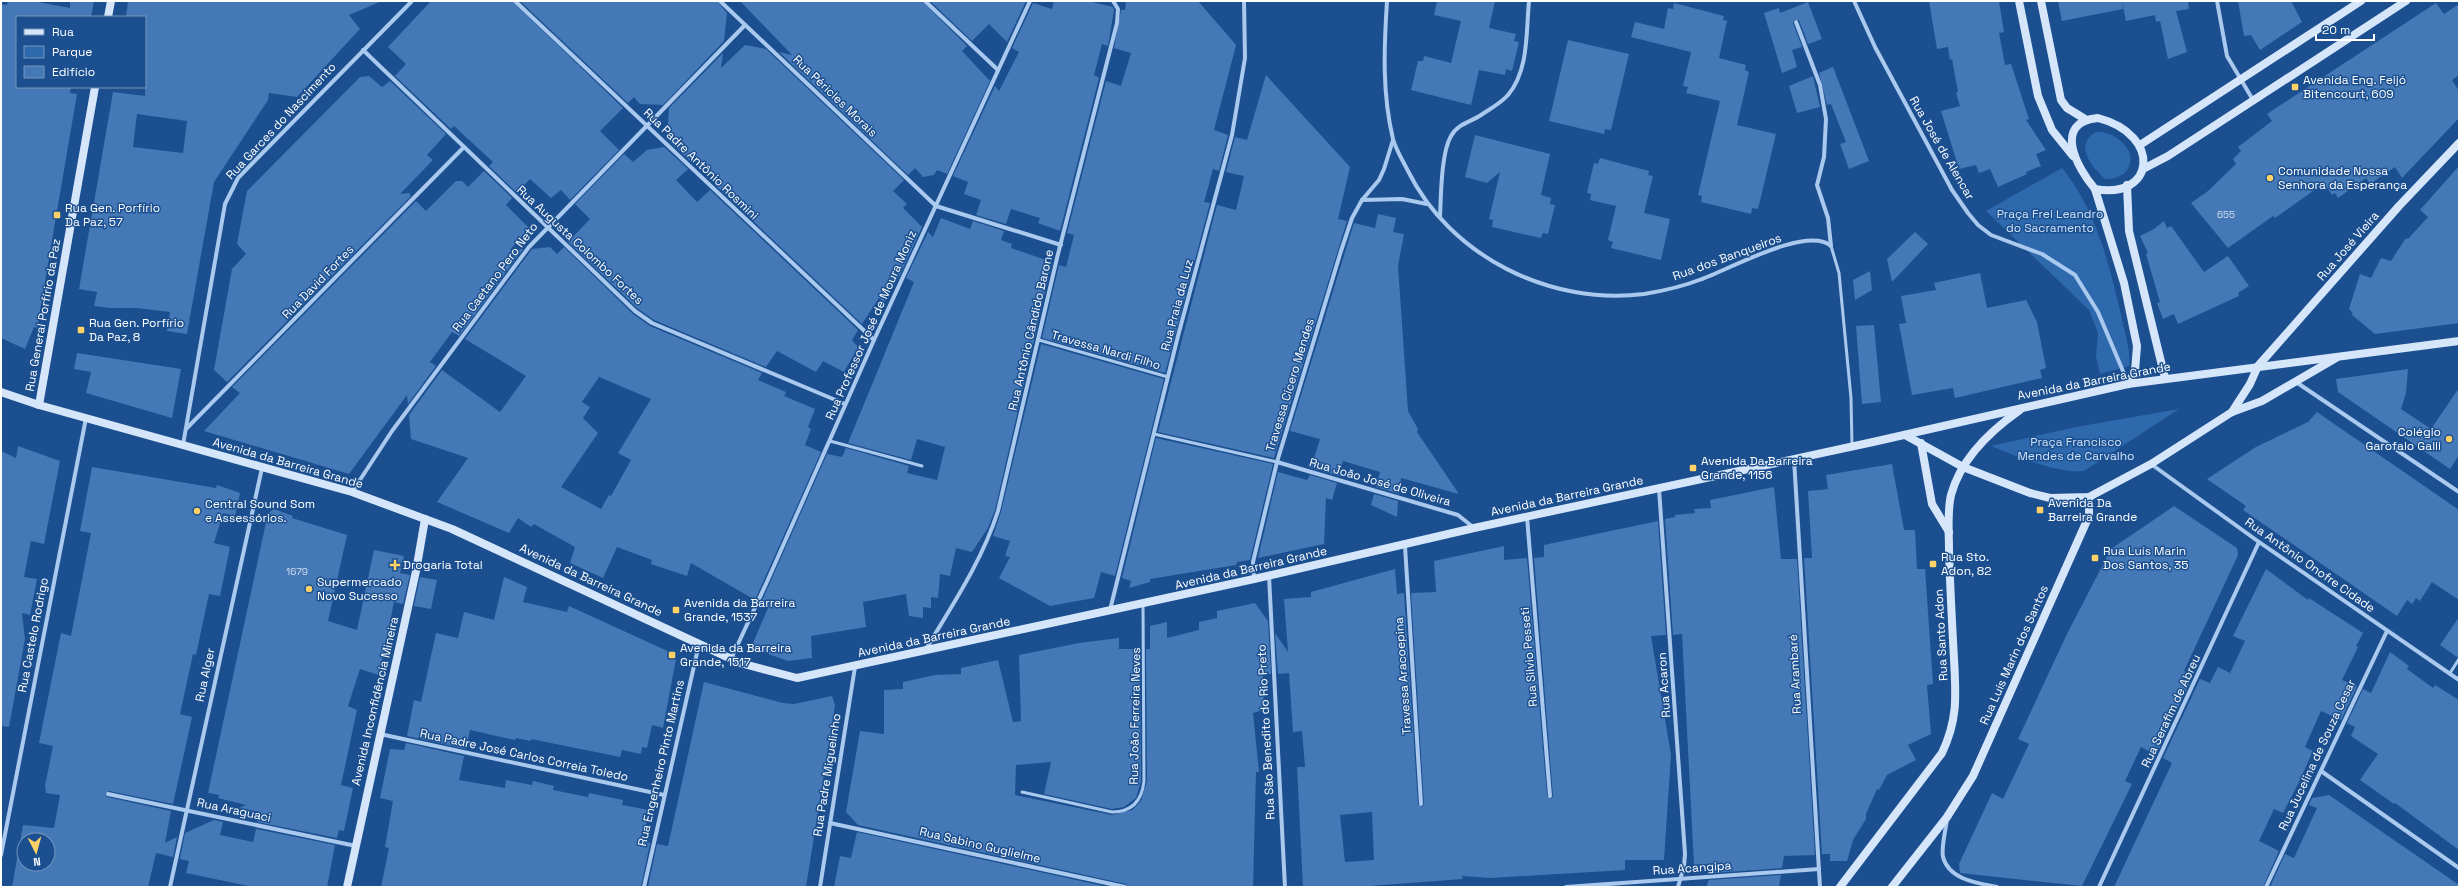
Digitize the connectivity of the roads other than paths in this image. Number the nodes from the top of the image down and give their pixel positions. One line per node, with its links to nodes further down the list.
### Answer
1 (110, 1): 17 (main road)
2 (412, 1): 20 (street, Rua Garces do Nascimento)
3 (515, 1): 26 (street, Rua Padre Antônio Rosmini)
4 (720, 1): 19 (street, Rua Péricles Morais)
5 (925, 1): 21 (street)
6 (1030, 1): 21 (street, Rua Professor José de Moura Moniz)
7 (1113, 1): 40 (street, Rua Antônio Cândido Barone)
8 (1244, 1): 47 (street, Rua Praia da Luz)
9 (1387, 1): 27 (street, Rua dos Banqueiros)
10 (1529, 1): 38 (street)
11 (1854, 1): 50 (street, Rua José de Alencar)
12 (2018, 1): 31 (main road)
13 (2041, 1): 25 (main road)
14 (2217, 1): 22 (street)
15 (2361, 1): 22 (main road)
16 (2406, 1): 24 (main road)
17 (108, 16)
18 (1796, 22): 41 (street)
19 (745, 25): 26 (street, Rua Caetano Pero Neto); 37 (street, Rua Péricles Morais)
20 (363, 50): 30 (street, Rua Augusta Colombo Fortes); 57 (street, Rua Garces do Nascimento)
21 (998, 70): 37 (street, Rua Professor José de Moura Moniz)
22 (2240, 81): 24 (street); 29 (main road)
23 (95, 88): 53 (main road, Rua General Porfírio da Paz)
24 (2252, 100): 32 (main road)
25 (2085, 119): 29 (main road); 31 (main road)
26 (647, 126): 39 (street, Rua Caetano Pero Neto); 42 (street, Rua Padre Antônio Rosmini)
27 (1393, 140): 35 (street, Travessa Cícero Mendes); 36 (street, Rua dos Banqueiros)
28 (2459, 143): 46 (main road, Rua José Vieira)
29 (2140, 145): 32 (main road)
30 (464, 147): 39 (street, Rua Augusta Colombo Fortes); 57 (street, Rua David Fortes)
31 (2075, 158): 34 (main road)
32 (2143, 169): 33 (main road)
33 (2127, 185): 34 (main road); 48 (main road)
34 (2095, 189): 50 (main road)
35 (1362, 200): 36 (street); 65 (street, Travessa Cícero Mendes)
36 (1427, 204): 38 (street, Rua dos Banqueiros)
37 (936, 206): 40 (street); 42 (street, Rua Professor José de Moura Moniz)
38 (1440, 217): 41 (street, Rua dos Banqueiros)
39 (546, 226): 52 (street, Rua Augusta Colombo Fortes); 71 (street, Rua Caetano Pero Neto)
40 (1060, 245): 43 (street, Rua Antônio Cândido Barone)
41 (1831, 246): 63 (lane)
42 (874, 340): 52 (street, Rua Professor José de Moura Moniz)
43 (1039, 340): 47 (lane, Travessa Nardi Filho); 86 (street, Rua Antônio Cândido Barone)
44 (2459, 341): 45 (main road, Avenida da Barreira Grande)
45 (2338, 356): 46 (main road, Avenida da Barreira Grande); 49 (main road, Avenida da Barreira Grande)
46 (2258, 366): 48 (main road, Avenida da Barreira Grande); 55 (main road, Rua José Vieira)
47 (1168, 377): 58 (street, Rua Praia da Luz)
48 (2165, 378): 50 (main road, Avenida da Barreira Grande)
49 (2296, 382): 55 (main road, Avenida da Barreira Grande); 72 (street)
50 (2128, 384): 54 (main road, Avenida da Barreira Grande)
51 (1, 392): 53 (main road, Avenida da Barreira Grande)
52 (845, 404): 60 (street, Rua Professor José de Moura Moniz)
53 (39, 405): 56 (main road, Avenida da Barreira Grande)
54 (2025, 406): 59 (main road, Avenida da Barreira Grande); 68 (main road, Rua Santo Adon)
55 (2232, 412): 66 (main road, Avenida da Barreira Grande)
56 (86, 418): 62 (main road, Avenida da Barreira Grande); 103 (street, Rua Castelo Rodrigo)
57 (186, 430): 62 (street, Rua Garces do Nascimento)
58 (1154, 434): 65 (lane); 83 (street, Rua Praia da Luz)
59 (1905, 434): 61 (main road, Avenida da Barreira Grande); 63 (main road, Avenida da Barreira Grande)
60 (830, 441): 67 (lane); 87 (street, Rua Professor José de Moura Moniz)
61 (1921, 443): 68 (main road, Avenida da Barreira Grande); 77 (main road)
62 (183, 445): 69 (main road, Avenida da Barreira Grande)
63 (1852, 446): 64 (main road, Avenida da Barreira Grande)
64 (1794, 459): 70 (main road, Avenida da Barreira Grande); 105 (street, Rua Arambaré)
65 (1277, 462): 76 (street, Rua João José de Oliveira); 81 (street, Travessa Cícero Mendes)
66 (2151, 464): 73 (main road, Avenida da Barreira Grande); 78 (street, Rua Antônio Onofre Cidade)
67 (922, 466)
68 (1963, 467): 73 (main road, Avenida da Barreira Grande); 77 (main road, Rua Santo Adon)
69 (262, 468): 71 (main road, Avenida da Barreira Grande); 99 (street, Rua Alger)
70 (1659, 489): 74 (main road, Avenida da Barreira Grande); 106 (street, Rua Acaron)
71 (352, 492): 75 (main road, Avenida da Barreira Grande)
72 (2459, 492)
73 (2089, 496): 100 (main road, Rua Luís Marin dos Santos)
74 (1527, 517): 76 (main road, Avenida da Barreira Grande); 97 (street, Rua Silvio Pesseti)
75 (425, 519): 85 (main road, Avenida da Barreira Grande); 92 (main road, Avenida Inconfidência Mineira)
76 (1474, 528): 79 (main road, Avenida da Barreira Grande)
77 (1949, 532): 116 (main road, Rua Santo Adon)
78 (2259, 542): 84 (street, Rua Antônio Onofre Cidade); 119 (street, Rua Serafim de Abreu)
79 (1405, 546): 80 (main road, Avenida da Barreira Grande); 98 (street, Travessa Aracoepina)
80 (1269, 576): 81 (main road, Avenida da Barreira Grande); 112 (street, Rua São Benedito do Rio Preto)
81 (1254, 580): 82 (main road, Avenida da Barreira Grande)
82 (1143, 604): 83 (main road, Avenida da Barreira Grande); 94 (lane, Rua João Ferreira Neves)
83 (1110, 611): 86 (main road, Avenida da Barreira Grande)
84 (2386, 631): 90 (street, Rua Antônio Onofre Cidade); 93 (street, Rua Jucelina de Souza Cesar)
85 (699, 644): 87 (main road, Avenida da Barreira Grande); 96 (street, Rua Engenheiro Pinto Martins)
86 (925, 651): 89 (main road, Avenida da Barreira Grande)
87 (731, 659): 89 (main road, Avenida da Barreira Grande)
88 (2459, 659): 90 (lane)
89 (855, 667): 101 (street, Rua Padre Miguelinho)
90 (2450, 673): 91 (street, Rua Antônio Onofre Cidade)
91 (2459, 680)
92 (380, 734): 96 (street, Rua Padre José Carlos Correia Toledo); 102 (main road, Avenida Inconfidência Mineira)
93 (2321, 771): 104 (street); 120 (street, Rua Jucelina de Souza Cesar)
94 (1022, 792)
95 (108, 794): 99 (street, Rua Araguaci)
96 (664, 795): 109 (street, Rua Engenheiro Pinto Martins)
97 (1550, 796)
98 (1421, 804)
99 (187, 810): 102 (street, Rua Araguaci); 107 (street, Rua Alger)
100 (1947, 817): 117 (main road); 118 (street)
101 (830, 824): 110 (street, Rua Padre Miguelinho); 111 (street, Rua Sabino Guglielme)
102 (356, 846): 108 (main road, Avenida Inconfidência Mineira)
103 (1, 855)
104 (2459, 868)
105 (1819, 869): 106 (street, Rua Acangipa); 115 (street, Rua Arambaré)
106 (1680, 879): 113 (street, Rua Acangipa); 114 (street, Rua Acaron)
107 (170, 887)
108 (347, 887)
109 (644, 887)
110 (820, 887)
111 (1125, 887)
112 (1285, 887)
113 (1566, 887)
114 (1678, 887)
115 (1820, 887)
116 (1840, 887)
117 (1892, 887)
118 (1998, 887)
119 (2099, 887)
120 (2266, 887)

